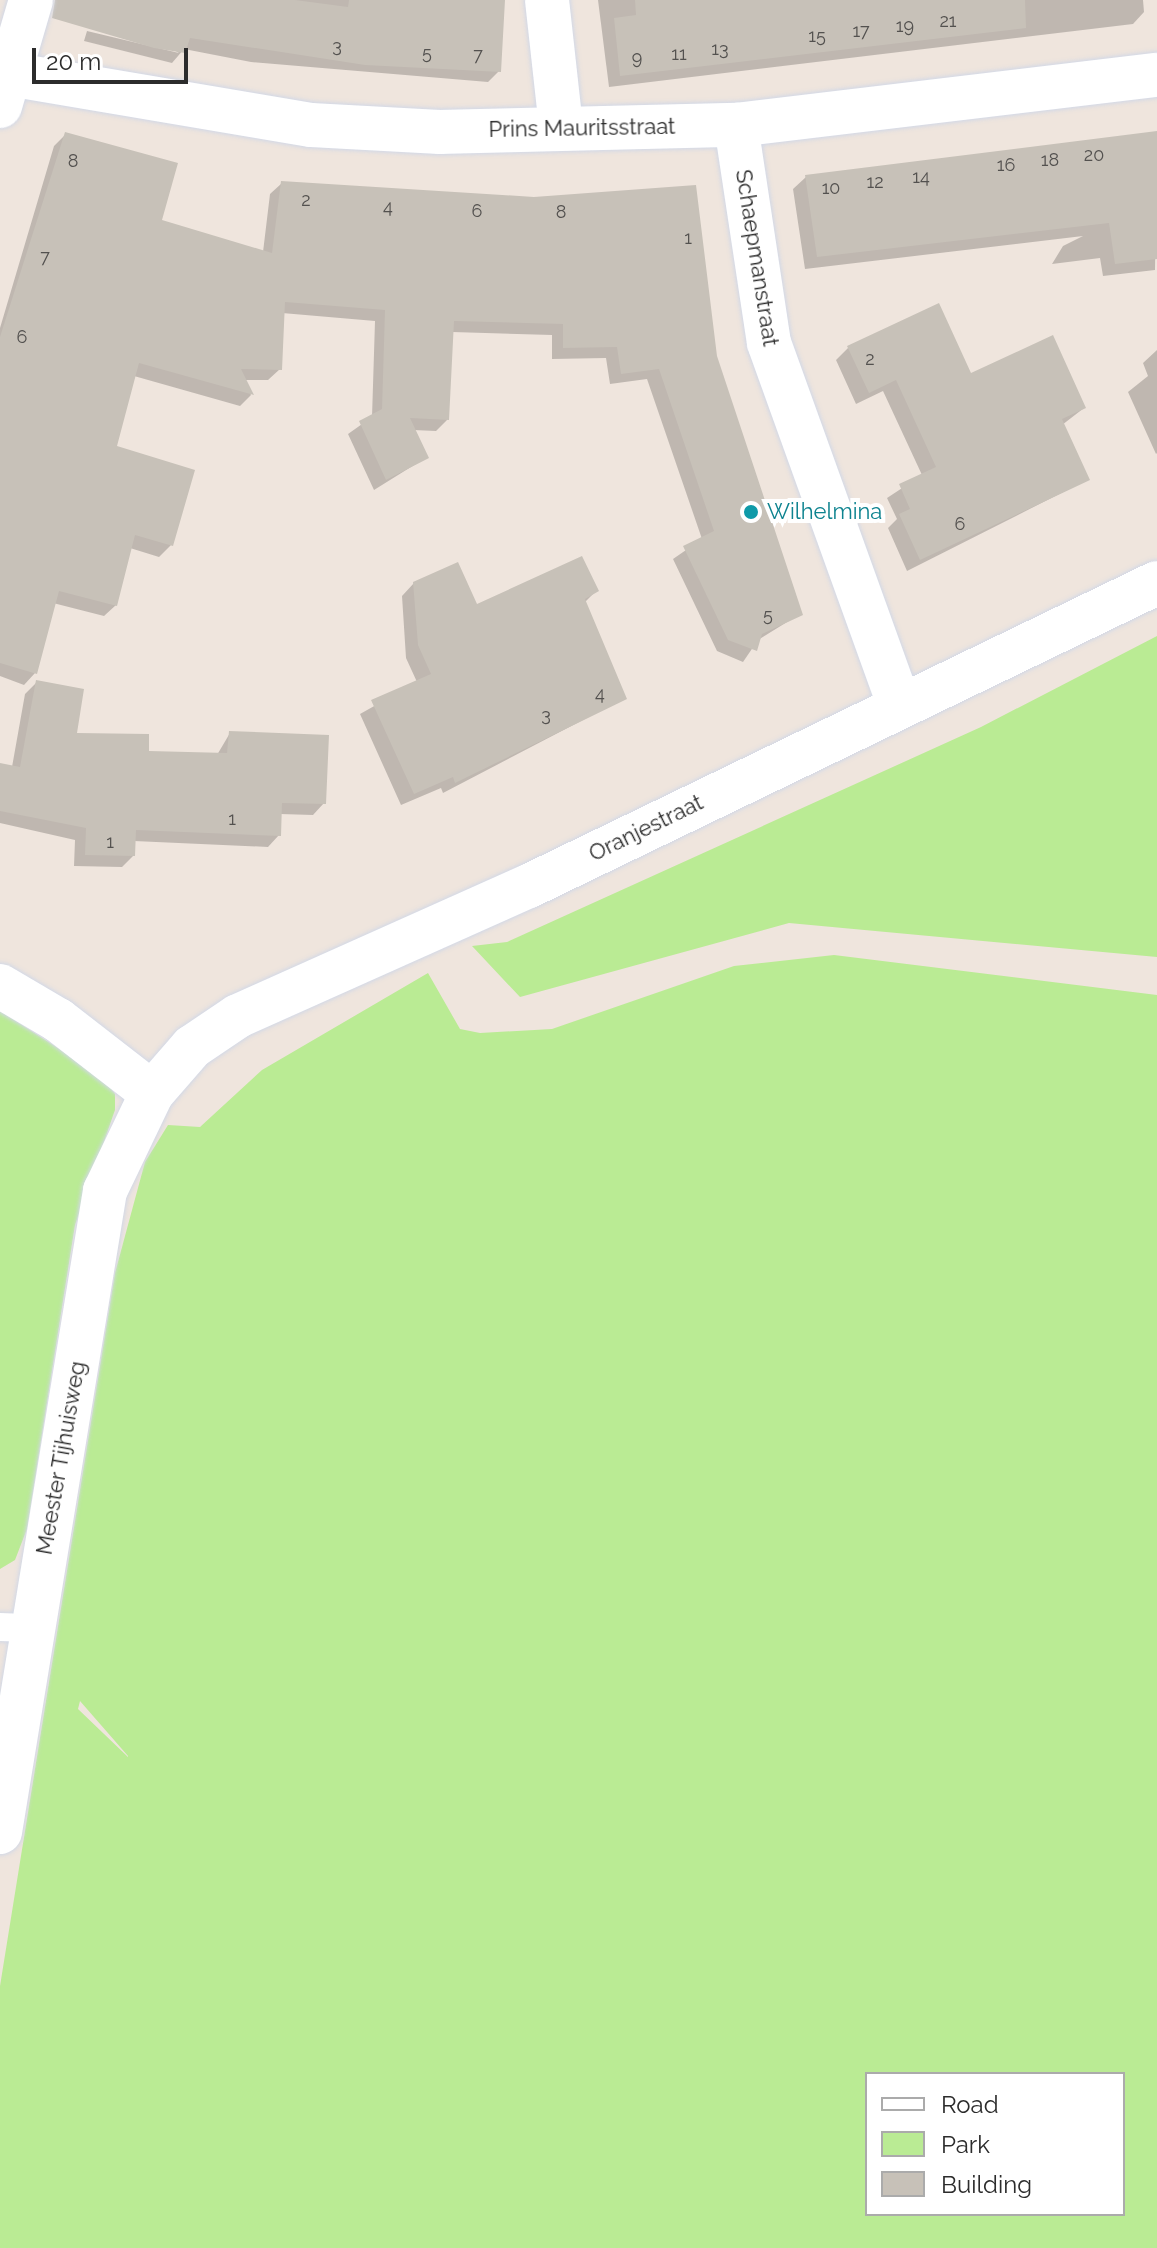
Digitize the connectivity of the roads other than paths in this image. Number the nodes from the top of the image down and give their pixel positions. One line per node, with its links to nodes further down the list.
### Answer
1 (31, 0): 4 (street)
2 (547, 0): 6 (street)
3 (1157, 75): 5 (street, Prins Mauritsstraat)
4 (5, 90): 6 (street, Prins Mauritsstraat)
5 (736, 125): 6 (street, Prins Mauritsstraat); 8 (street, Schaepmanstraat)
6 (561, 127)
7 (1157, 583): 8 (street, Oranjestraat)
8 (899, 705): 10 (street, Oranjestraat)
9 (0, 986): 10 (street)
10 (152, 1093): 11 (street, Meester Tijhuisweg)
11 (16, 1628): 12 (street, Meester Tijhuisweg)
12 (0, 1832)

